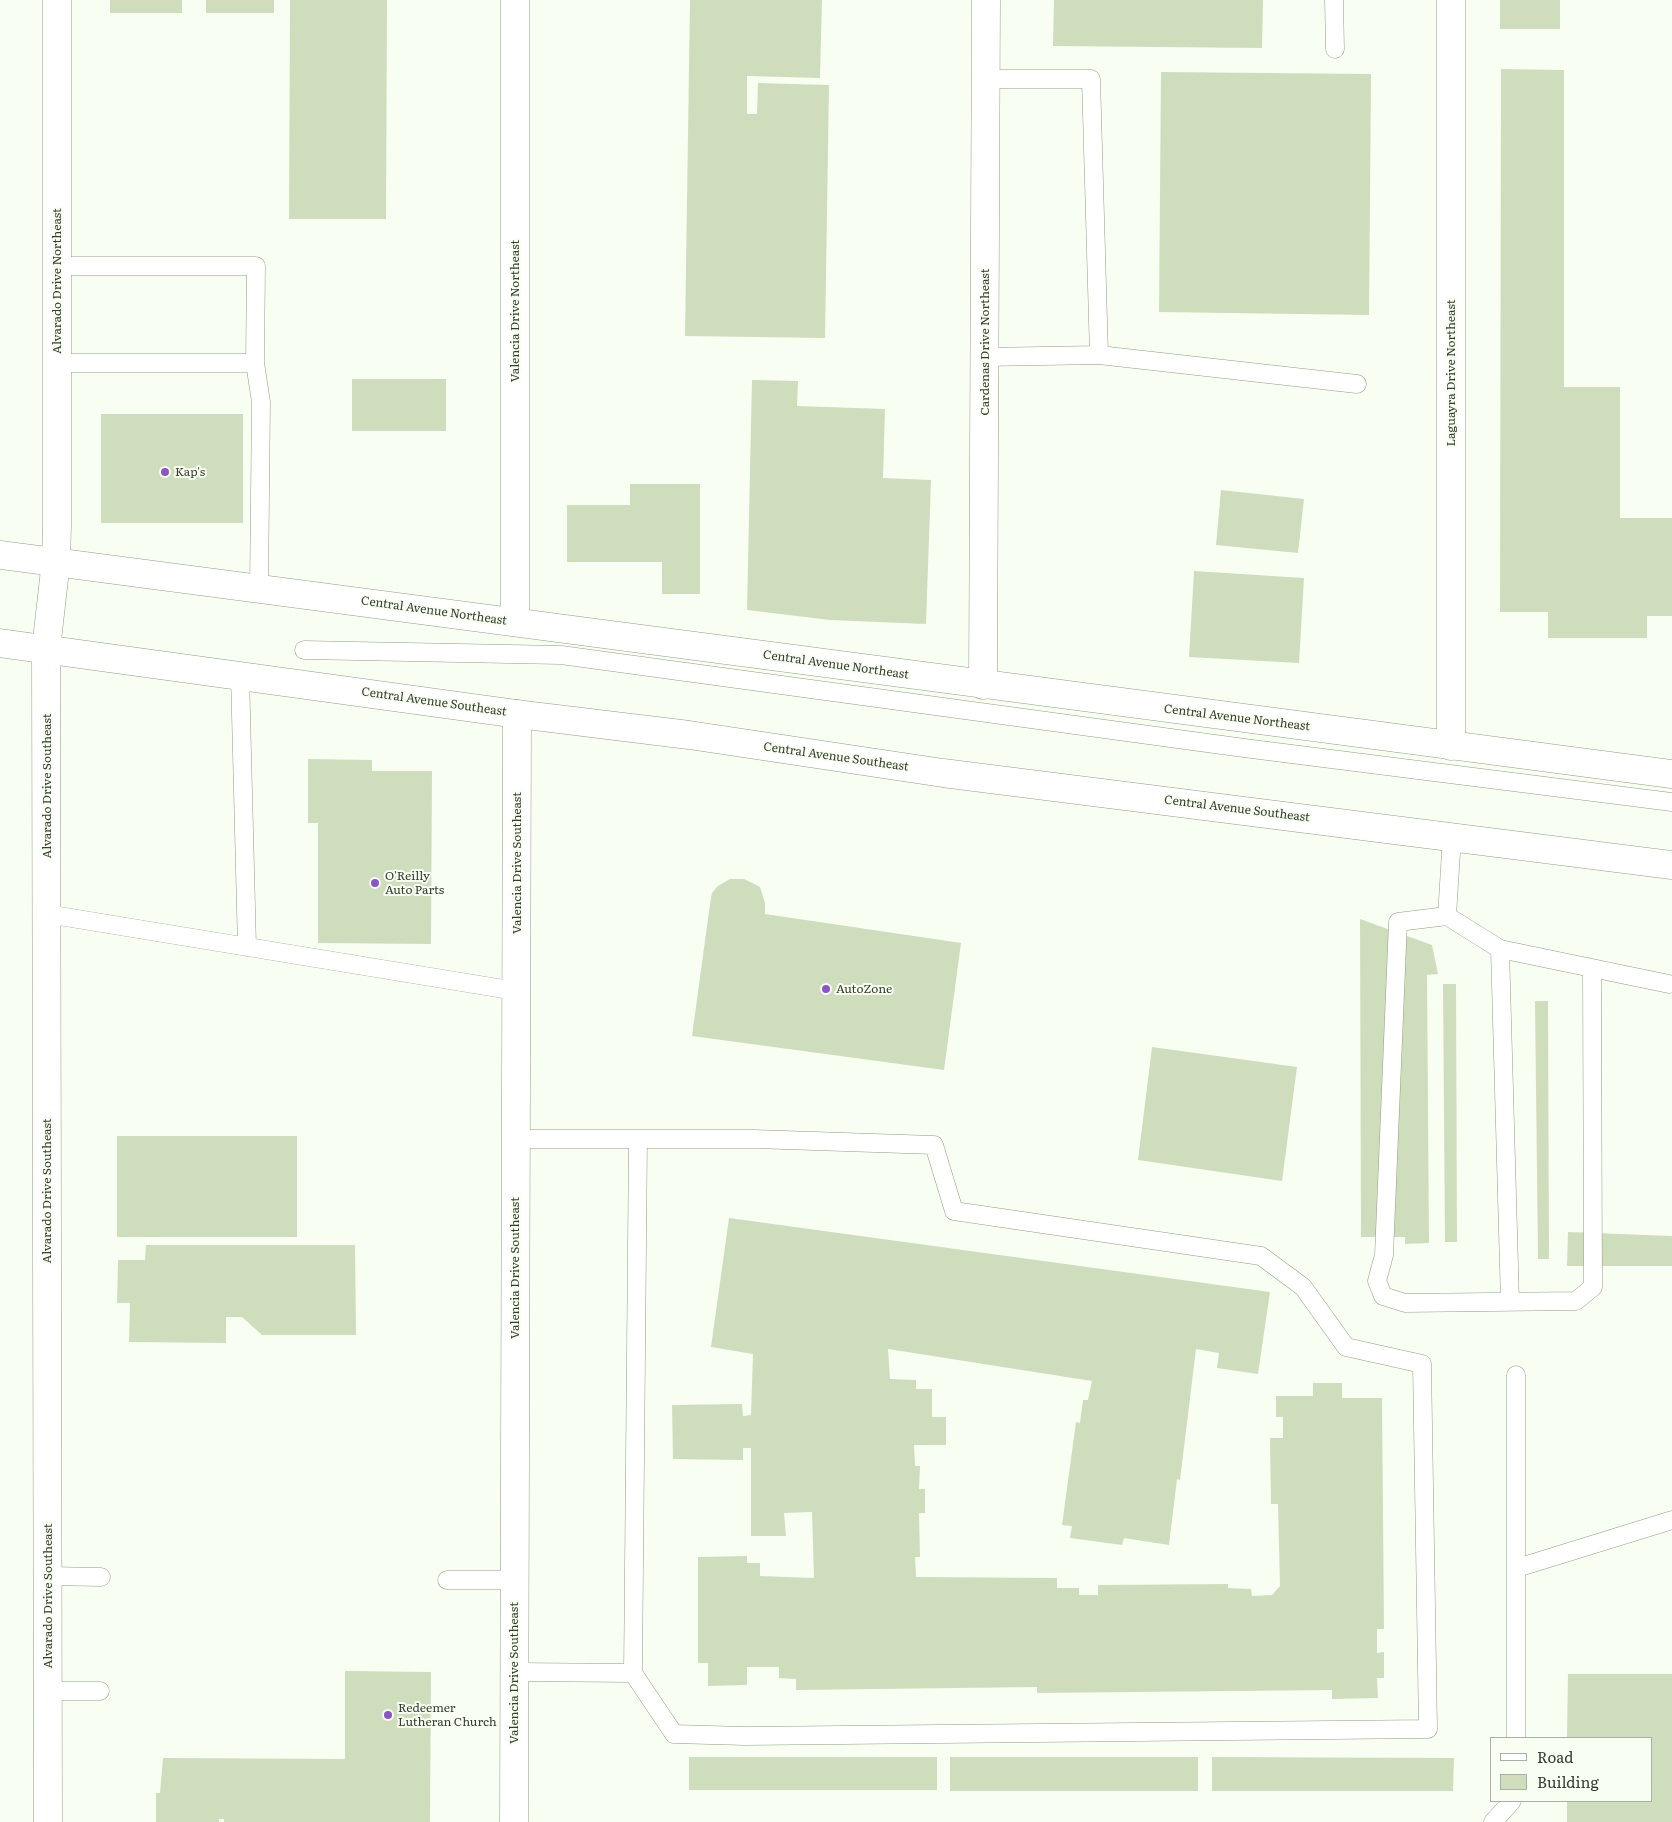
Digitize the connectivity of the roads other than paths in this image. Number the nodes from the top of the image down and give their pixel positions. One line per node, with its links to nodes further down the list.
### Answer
1 (57, 0): 8 (street, Alvarado Drive Northeast)
2 (515, 0): 17 (street, Valencia Drive Northeast)
3 (986, 0): 7 (street, Cardenas Drive Northeast)
4 (1334, 0): 6 (lane)
5 (1451, 0): 24 (street, Laguayra Drive Northeast)
6 (1335, 49)
7 (986, 79): 9 (lane); 10 (street, Cardenas Drive Northeast)
8 (57, 266): 11 (street, Alvarado Drive Northeast); 12 (lane)
9 (1100, 356): 10 (lane); 13 (lane)
10 (985, 357): 22 (street, Cardenas Drive Northeast)
11 (57, 363): 12 (lane); 15 (street, Alvarado Drive Northeast)
12 (255, 363): 16 (lane)
13 (1357, 384)
14 (0, 555): 15 (street, Central Avenue Northeast)
15 (56, 561): 16 (street, Central Avenue Northeast); 19 (street, Alvarado Drive Southeast)
16 (259, 588): 17 (street, Central Avenue Northeast)
17 (515, 622): 22 (street, Central Avenue Northeast)
18 (0, 643): 19 (street, Central Avenue Southeast)
19 (46, 649): 21 (street, Central Avenue Southeast); 29 (street, Alvarado Drive Southeast)
20 (304, 650): 26 (lane)
21 (240, 675): 23 (street, Central Avenue Southeast); 31 (lane)
22 (983, 685): 24 (street, Central Avenue Northeast)
23 (517, 714): 27 (street, Central Avenue Southeast); 35 (street, Valencia Drive Southeast)
24 (1451, 746): 25 (street, Central Avenue Northeast)
25 (1672, 774)
26 (1672, 802)
27 (1452, 836): 28 (street, Central Avenue Southeast); 30 (lane)
28 (1672, 865)
29 (47, 914): 31 (lane); 42 (street, Alvarado Drive Southeast)
30 (1447, 916): 32 (lane); 38 (lane)
31 (247, 946): 35 (lane)
32 (1500, 949): 33 (lane); 38 (lane)
33 (1592, 968): 34 (lane); 38 (lane)
34 (1669, 984)
35 (516, 991): 36 (street, Valencia Drive Southeast)
36 (516, 1139): 37 (lane); 45 (street, Valencia Drive Southeast)
37 (638, 1139): 47 (lane); 47 (lane)
38 (1510, 1302)
39 (1516, 1376): 41 (lane)
40 (1672, 1520): 41 (lane)
41 (1517, 1568): 50 (lane)
42 (48, 1576): 43 (lane); 48 (street, Alvarado Drive Southeast)
43 (101, 1577)
44 (448, 1580): 45 (lane)
45 (515, 1580): 46 (street, Valencia Drive Southeast)
46 (514, 1672): 47 (lane); 53 (street, Valencia Drive Southeast)
47 (633, 1673)
48 (48, 1691): 49 (lane); 52 (street, Alvarado Drive Southeast)
49 (100, 1691)
50 (1516, 1737)
51 (1511, 1802): 54 (lane)
52 (48, 1822)
53 (514, 1822)
54 (1493, 1822)

